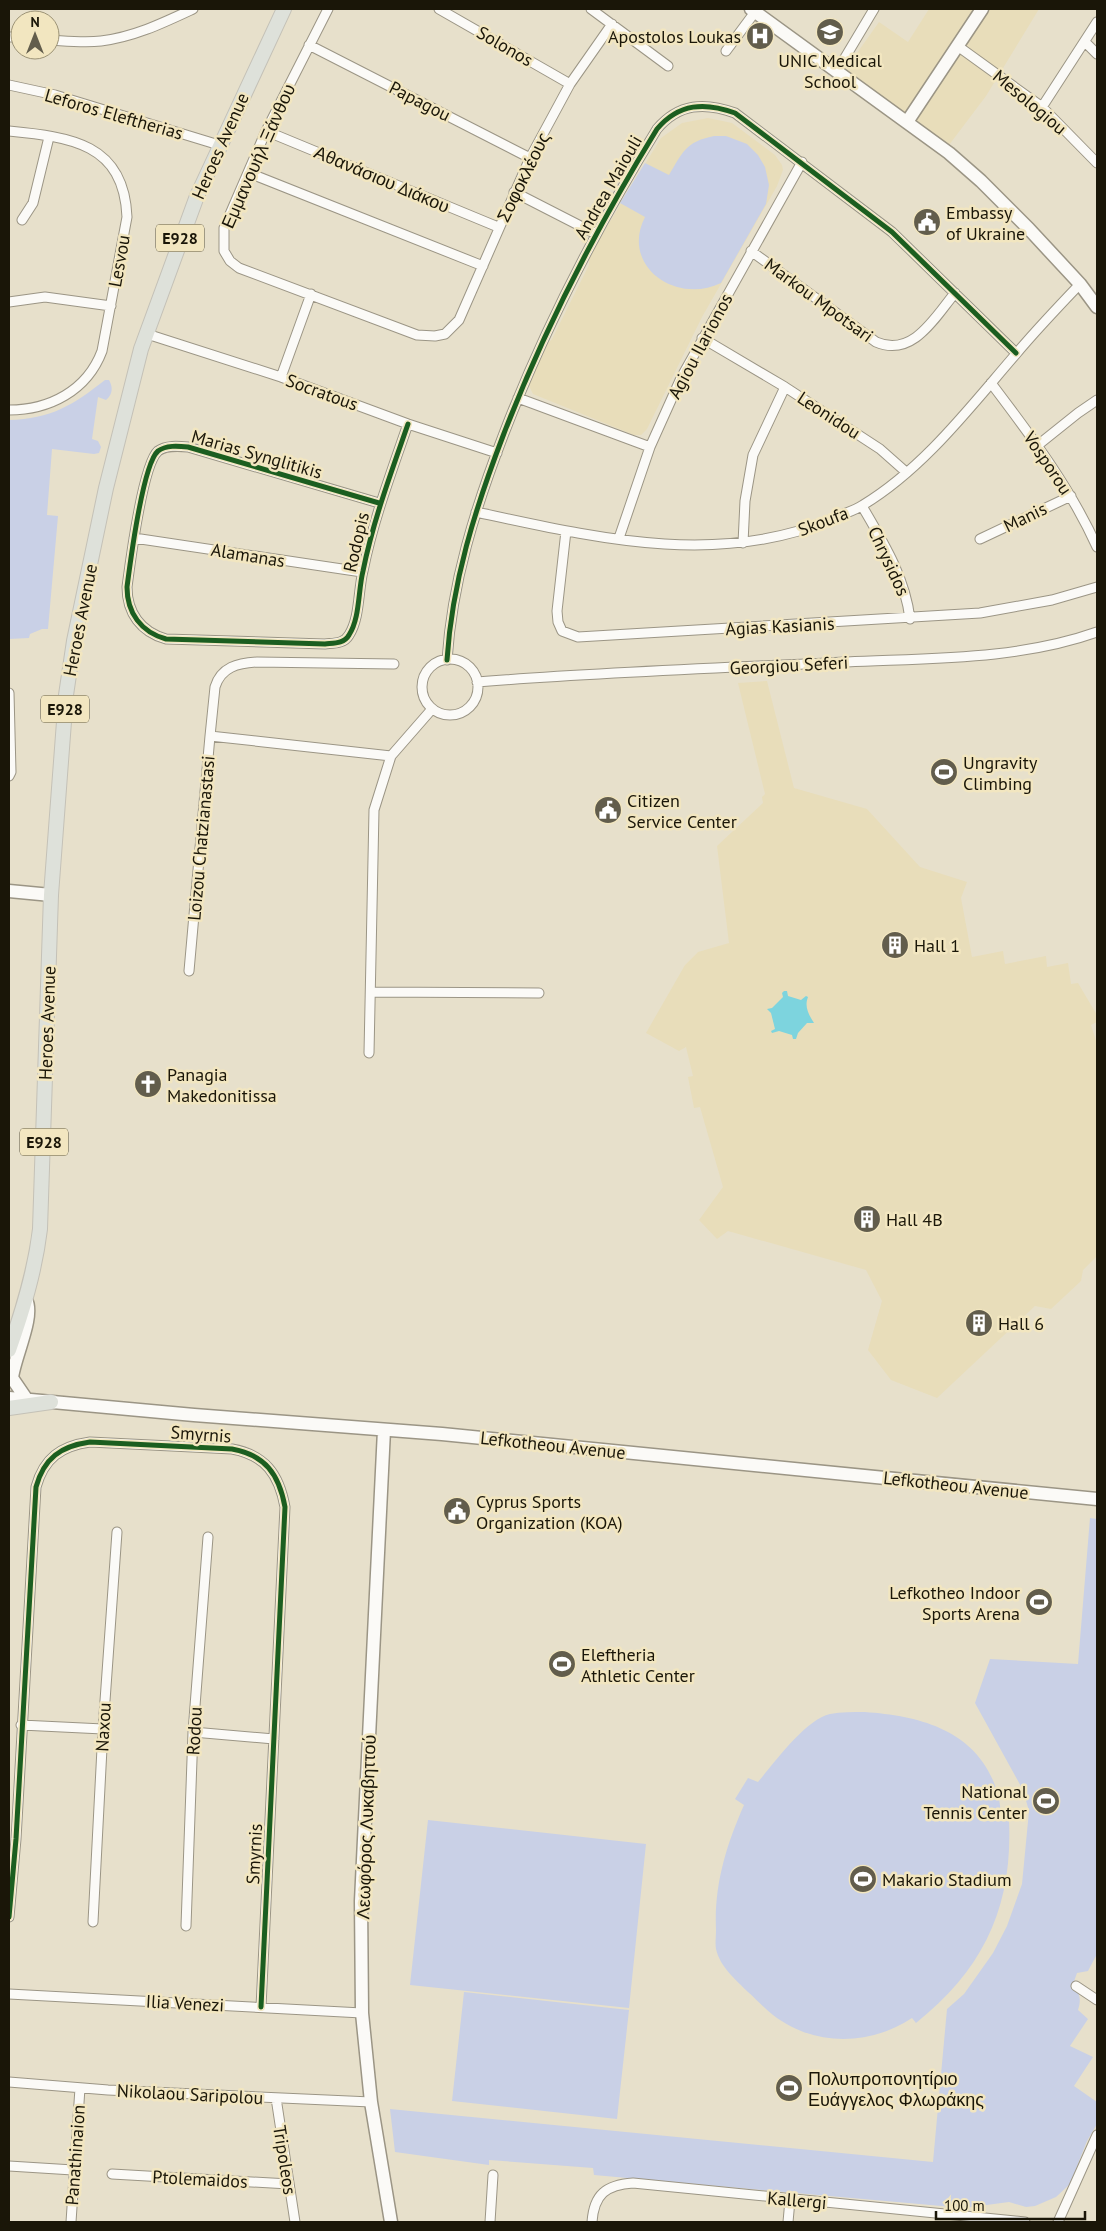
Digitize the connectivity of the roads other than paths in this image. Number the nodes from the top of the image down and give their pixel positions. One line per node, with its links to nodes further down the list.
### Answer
1 (193, 9): 11 (street)
2 (284, 9): 26 (main road, Heroes Avenue / E928)
3 (328, 9): 13 (street, Εμμανουήλ Ξάνθου)
4 (439, 9): 20 (street, Solonos)
5 (592, 9): 10 (street)
6 (874, 9): 18 (street)
7 (982, 9): 14 (main road)
8 (753, 10): 15 (street); 18 (main road)
9 (1097, 22): 12 (street)
10 (612, 24): 17 (street); 20 (street, Σοφοκλέους)
11 (60, 41)
12 (1085, 42): 16 (street); 21 (street)
13 (309, 45): 24 (street, Εμμανουήλ Ξάνθου); 27 (street, Papagou)
14 (959, 47): 21 (street, Mesologiou); 22 (main road)
15 (726, 52)
16 (1097, 54)
17 (668, 66)
18 (837, 70): 22 (main road)
19 (9, 84): 26 (street, Leforos Eleftherias)
20 (570, 84): 27 (street, Σοφοκλέους)
21 (1042, 107): 29 (street, Mesologiou)
22 (907, 122): 37 (main road)
23 (9, 131): 25 (street, Lesvou)
24 (266, 131): 30 (street, Εμμανουήλ Ξάνθου); 33 (street, Αθανάσιου Διάκου)
25 (49, 137): 32 (street); 41 (street, Lesvou)
26 (219, 145): 43 (main road, Heroes Avenue / E928)
27 (530, 158): 31 (street, Σοφοκλέους)
28 (802, 162): 34 (street, Andrea Maiouli); 35 (street, Agiou Ilarionos); 38 (street, Andrea Maiouli)
29 (1097, 163)
30 (249, 173): 36 (street); 39 (street, Εμμανουήλ Ξάνθου)
31 (514, 192): 33 (street, Σοφοκλέους); 34 (street)
32 (22, 220)
33 (498, 227): 36 (street, Σοφοκλέους)
34 (596, 234): 50 (street, Andrea Maiouli)
35 (751, 251): 38 (street, Markou Mpotsari); 45 (street, Agiou Ilarionos)
36 (483, 266): 44 (street, Σοφοκλέους)
37 (1080, 284): 42 (main road); 46 (street, Skoufa)
38 (955, 293): 46 (street, Andrea Maiouli)
39 (311, 294): 44 (street, Εμμανουήλ Ξάνθου); 47 (street)
40 (9, 302): 41 (street)
41 (111, 306): 52 (street, Lesvou)
42 (1097, 307)
43 (147, 334): 47 (street, Socratous); 82 (main road, Heroes Avenue / E928)
44 (445, 334)
45 (702, 338): 49 (street); 55 (street, Agiou Ilarionos)
46 (1016, 353): 48 (street, Skoufa)
47 (281, 377): 53 (street, Socratous)
48 (991, 384): 54 (street, Vosporou); 57 (street, Skoufa)
49 (785, 387): 57 (street, Leonidou); 66 (street, Leonidou)
50 (518, 398): 55 (street); 56 (street, Andrea Maiouli)
51 (1097, 400): 54 (street)
52 (9, 410)
53 (408, 424): 56 (street, Socratous); 59 (street, Rodopis)
54 (1038, 445): 58 (street, Vosporou)
55 (650, 447): 64 (street, Agiou Ilarionos)
56 (497, 454): 61 (street, Andrea Maiouli)
57 (906, 472): 60 (street, Skoufa)
58 (1071, 496): 65 (street, Manis); 67 (street, Vosporou)
59 (379, 503): 63 (street, Marias Synglitikis); 68 (street, Rodopis)
60 (862, 506): 66 (street, Skoufa); 70 (street, Chrysidos)
61 (476, 512): 62 (street, Skoufa); 73 (street, Andrea Maiouli)
62 (566, 531): 64 (street, Skoufa); 70 (street, Agias Kasianis)
63 (134, 538): 68 (street, Alamanas); 72 (street, Marias Synglitikis)
64 (619, 538): 66 (street, Skoufa)
65 (980, 539)
66 (743, 543)
67 (1097, 547)
68 (362, 572): 72 (street, Rodopis)
69 (1097, 588): 70 (street, Agias Kasianis)
70 (910, 619)
71 (1097, 632): 75 (street, Georgiou Seferi)
72 (346, 639)
73 (448, 660): 75 (street); 77 (street)
74 (394, 664): 78 (street)
75 (477, 682): 77 (street)
76 (9, 693): 80 (street)
77 (432, 709): 79 (street)
78 (210, 736): 79 (street, Loizou Chatzianastasi); 83 (street, Loizou Chatzianastasi)
79 (391, 756): 84 (street)
80 (9, 776)
81 (9, 891): 82 (main road)
82 (51, 895): 87 (main road, Heroes Avenue / E928)
83 (189, 971)
84 (371, 992): 85 (street); 86 (street)
85 (539, 993)
86 (369, 1053)
87 (26, 1300): 88 (main road, Heroes Avenue / E928); 90 (main road)
88 (9, 1350)
89 (9, 1398): 90 (main road, Lefkotheou Avenue)
90 (27, 1400): 91 (main road, Lefkotheou Avenue)
91 (51, 1402): 92 (main road); 93 (main road, Lefkotheou Avenue)
92 (9, 1408)
93 (384, 1430): 94 (main road, Lefkotheou Avenue); 108 (main road, Λεωφόρος Λυκαβηττού)
94 (1097, 1500)
95 (117, 1532): 98 (street, Naxou)
96 (208, 1537): 99 (street, Rodou)
97 (22, 1725): 98 (street); 100 (street, Smyrnis); 101 (street, Smyrnis)
98 (103, 1729): 102 (street, Naxou)
99 (193, 1732): 100 (street); 103 (street, Rodou)
100 (274, 1739): 107 (street, Smyrnis)
101 (9, 1917)
102 (93, 1922)
103 (186, 1926)
104 (1076, 1986): 106 (street)
105 (9, 1994): 107 (street, Ilia Venezi)
106 (1097, 2000)
107 (260, 2007): 108 (street, Ilia Venezi)
108 (362, 2012): 112 (main road, Λεωφόρος Λυκαβηττού)
109 (9, 2082): 110 (street, Nikolaou Saripolou)
110 (80, 2088): 111 (street, Nikolaou Saripolou); 115 (street, Panathinaion)
111 (276, 2098): 112 (street, Nikolaou Saripolou); 118 (street, Tripoleos)
112 (371, 2102): 123 (main road, Λεωφόρος Λυκαβηττού)
113 (1097, 2135): 128 (street)
114 (9, 2166): 115 (street)
115 (73, 2170): 121 (street, Panathinaion)
116 (112, 2174): 118 (street, Ptolemaidos)
117 (493, 2174): 124 (street)
118 (289, 2184): 122 (street, Tripoleos)
119 (790, 2200): 120 (street, Kallergi); 125 (street, Kallergi); 126 (street)
120 (937, 2218): 127 (street, Kallergi)
121 (71, 2222)
122 (295, 2222)
123 (391, 2222)
124 (490, 2222)
125 (592, 2222)
126 (788, 2222)
127 (1025, 2222)
128 (1058, 2222)

